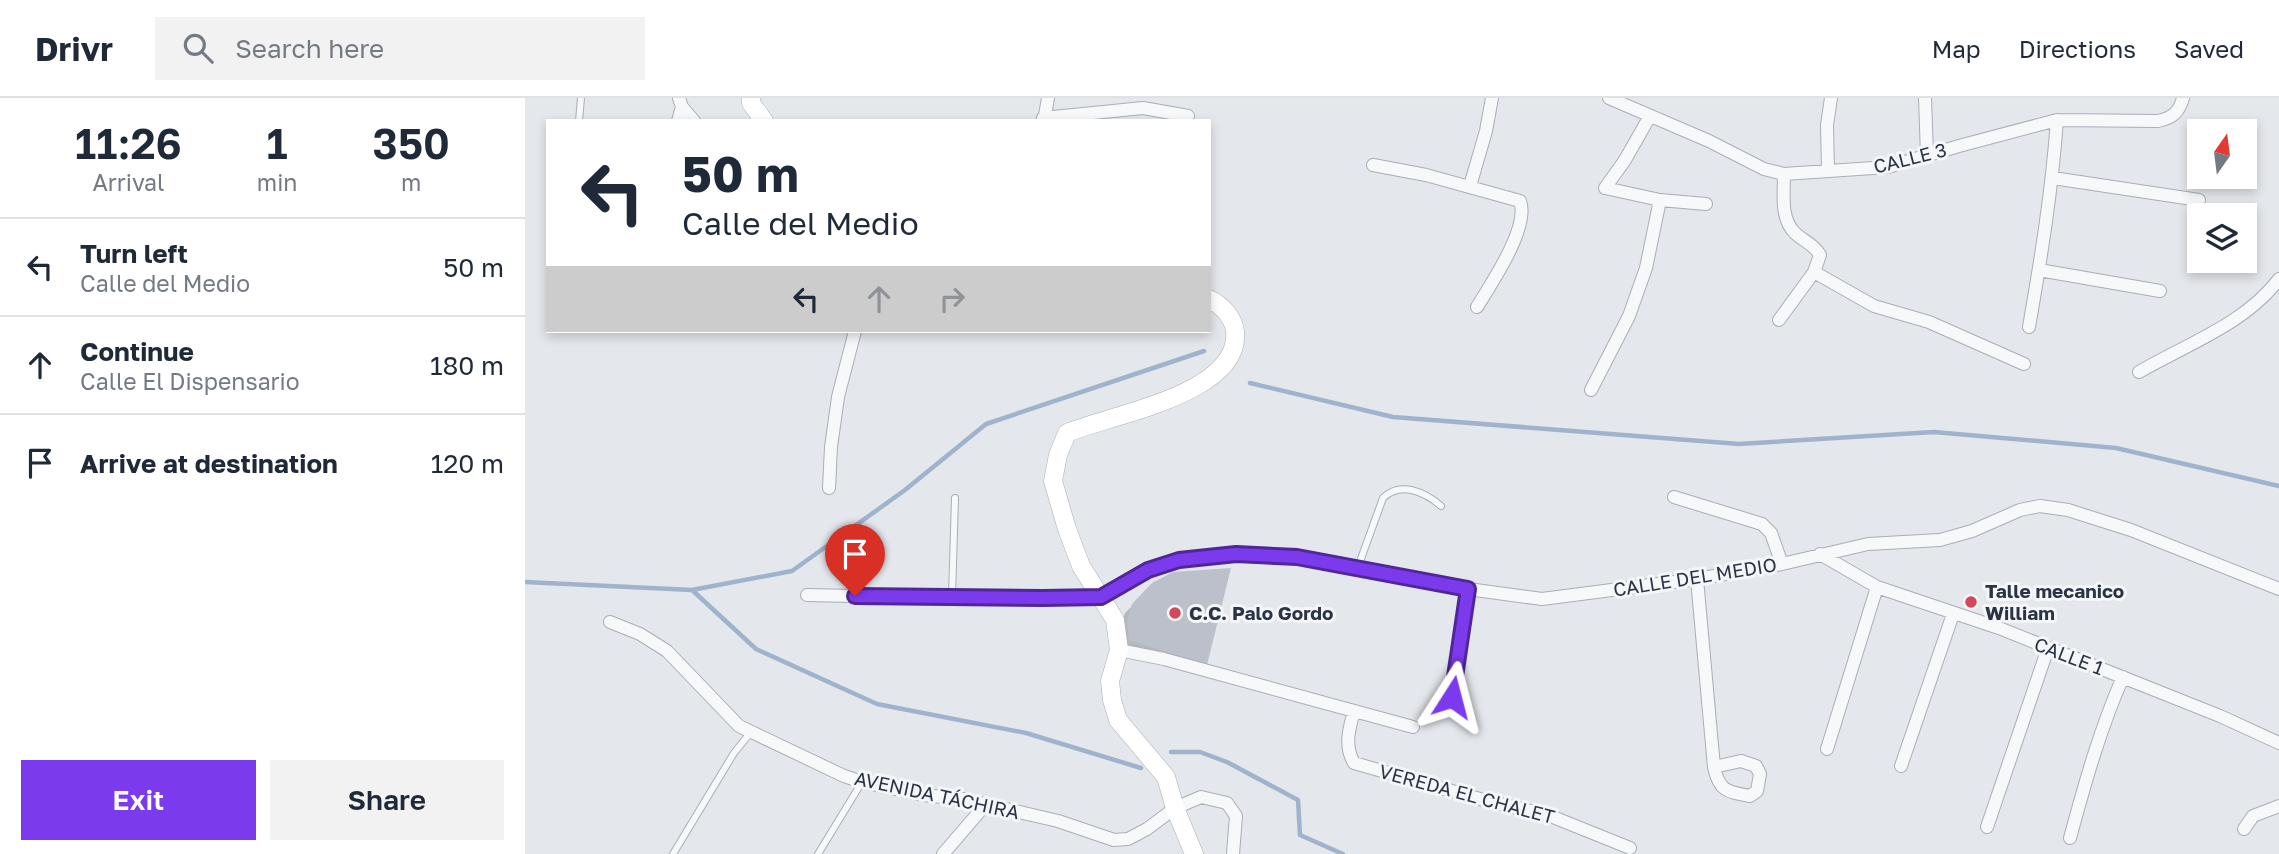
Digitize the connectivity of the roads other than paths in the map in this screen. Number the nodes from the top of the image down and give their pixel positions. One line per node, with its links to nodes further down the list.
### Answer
1 (581, 98): 12 (lane)
2 (751, 98): 14 (main road)
3 (1048, 98): 15 (street)
4 (1492, 98): 22 (street)
5 (1609, 98): 11 (street, CALLE 3)
6 (1831, 98): 19 (street)
7 (1925, 98): 17 (street)
8 (681, 102): 13 (street)
9 (2181, 104): 16 (street, CALLE 3)
10 (1188, 116): 15 (street)
11 (1650, 116): 20 (street, CALLE 3); 23 (street)
12 (579, 119)
13 (693, 119)
14 (763, 119)
15 (1044, 119)
16 (2057, 120): 17 (street, CALLE 3); 21 (street)
17 (1927, 155): 19 (street, CALLE 3)
18 (1373, 164): 22 (street)
19 (1828, 171): 20 (street, CALLE 3)
20 (1784, 174): 27 (street)
21 (2053, 177): 24 (street); 26 (street)
22 (1470, 186): 31 (street)
23 (1660, 200): 25 (street); 37 (street)
24 (2199, 200)
25 (1706, 204)
26 (2039, 270): 29 (street); 33 (street)
27 (1814, 272): 32 (street); 35 (street)
28 (2279, 279): 36 (street)
29 (2160, 291)
30 (1211, 300): 50 (main road)
31 (1478, 307)
32 (1779, 320)
33 (2029, 327)
34 (854, 333): 38 (street)
35 (2024, 364)
36 (2140, 372)
37 (1591, 390)
38 (829, 488)
39 (1674, 497): 43 (street)
40 (955, 498): 51 (lane)
41 (1441, 506): 44 (lane)
42 (1820, 554): 43 (street, CALLE DEL MEDIO); 46 (street, CALLE 1); 48 (street, CALLE DEL MEDIO)
43 (1783, 564): 45 (street, CALLE DEL MEDIO)
44 (1358, 567): 47 (street, CALLE DEL MEDIO); 50 (street, CALLE DEL MEDIO)
45 (1697, 579): 47 (street, CALLE DEL MEDIO); 64 (street)
46 (1877, 587): 52 (street, CALLE 1); 62 (street)
47 (1468, 589): 57 (street)
48 (2279, 589)
49 (807, 595): 51 (street)
50 (1101, 597): 51 (street); 55 (main road)
51 (952, 598)
52 (1953, 614): 54 (street, CALLE 1); 63 (street)
53 (610, 622): 60 (street, AVENIDA TÁCHIRA)
54 (2048, 648): 56 (street, CALLE 1); 69 (street)
55 (1119, 650): 58 (street); 68 (main road)
56 (2123, 677): 61 (street, CALLE 1); 71 (street)
57 (1452, 697)
58 (1354, 711): 59 (street); 72 (street, VEREDA EL CHALET)
59 (1413, 727)
60 (751, 732): 65 (street, AVENIDA TÁCHIRA); 73 (lane)
61 (2279, 743)
62 (1827, 750)
63 (1901, 766)
64 (1714, 767)
65 (862, 782): 66 (street, AVENIDA TÁCHIRA); 74 (lane)
66 (986, 804): 68 (street, AVENIDA TÁCHIRA); 75 (street)
67 (2279, 806): 70 (street)
68 (1175, 808): 76 (main road); 77 (street)
69 (1987, 827)
70 (2244, 829)
71 (2070, 838)
72 (1630, 848)
73 (673, 854)
74 (818, 854)
75 (943, 854)
76 (1194, 854)
77 (1233, 854)

